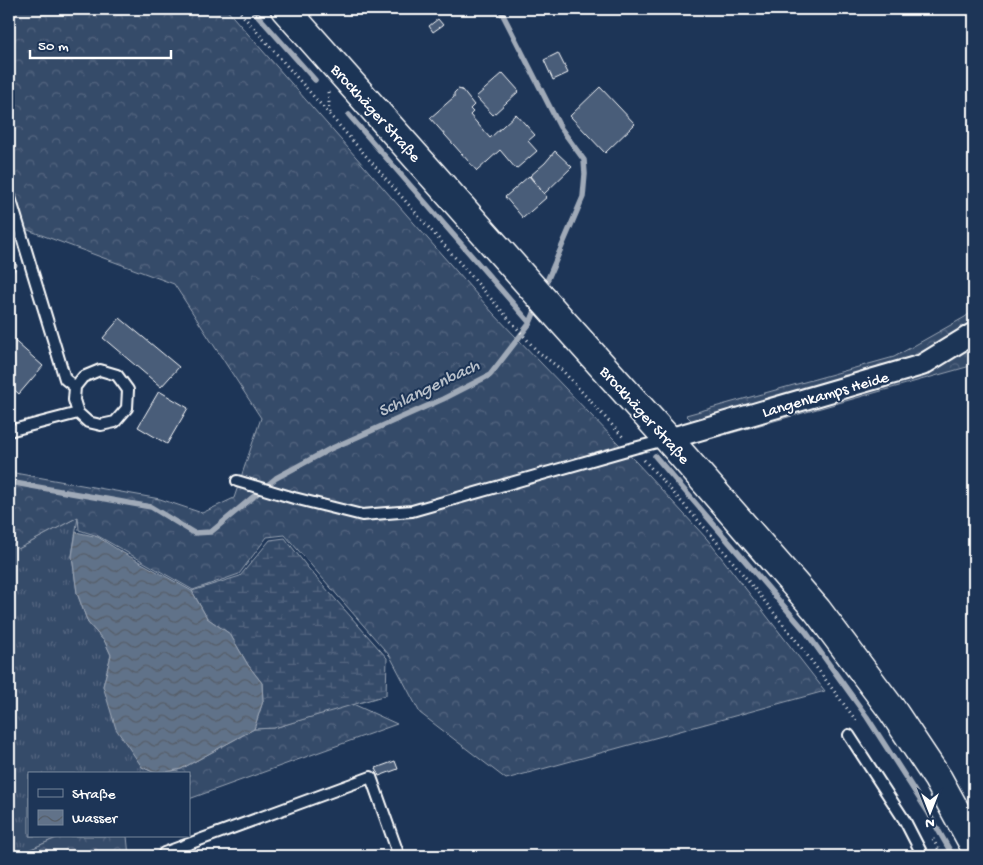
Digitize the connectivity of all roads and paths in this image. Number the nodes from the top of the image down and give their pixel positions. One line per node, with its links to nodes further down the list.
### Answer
1 (236, 9): 9 (path)
2 (285, 9): 8 (main road, Brockhäger Straße)
3 (9, 194): 5 (lane)
4 (974, 333): 8 (street, Langenkamps Heide)
5 (75, 388): 6 (lane); 6 (lane)
6 (78, 412): 7 (lane)
7 (9, 430)
8 (668, 439): 9 (lane); 14 (main road, Brockhäger Straße)
9 (634, 448): 10 (lane); 11 (path)
10 (237, 481)
11 (862, 730)
12 (848, 735): 17 (lane)
13 (928, 832): 18 (path)
14 (974, 845)
15 (165, 856): 16 (lane)
16 (399, 856)
17 (923, 856)
18 (942, 856)

